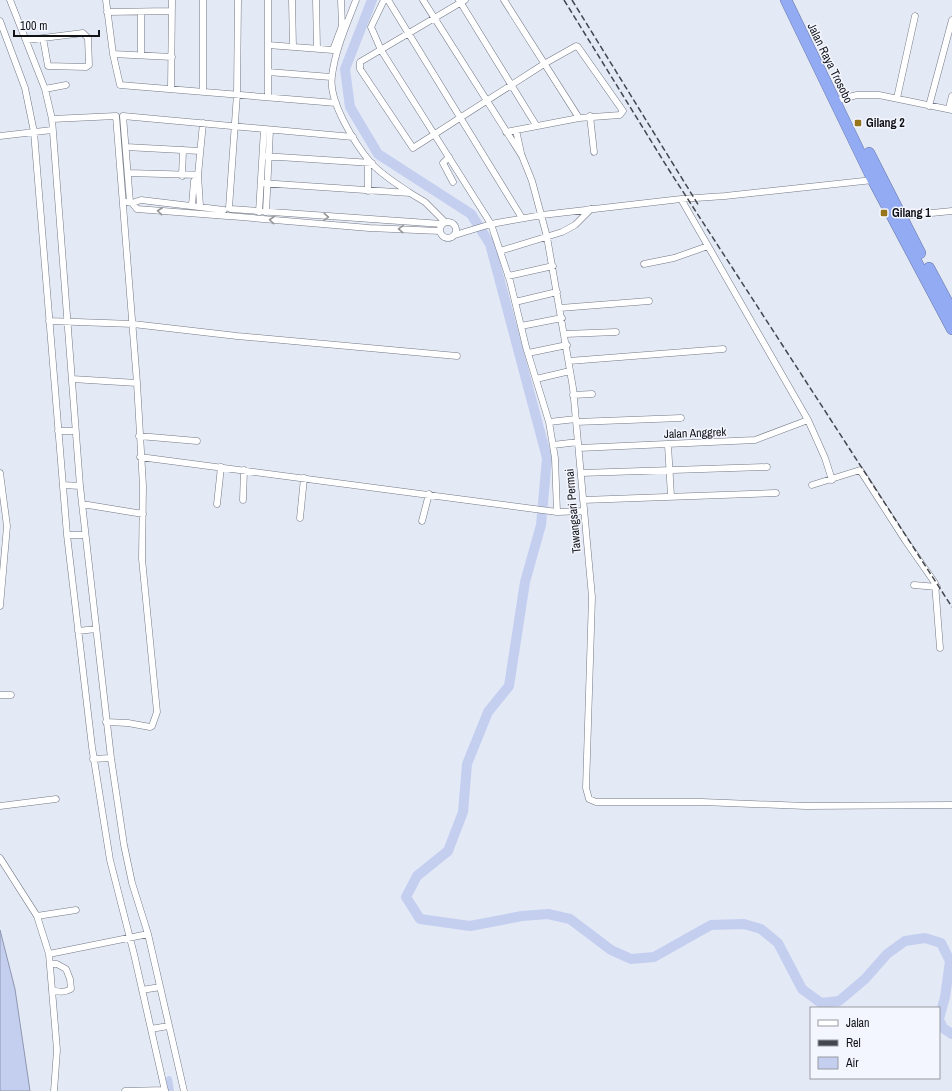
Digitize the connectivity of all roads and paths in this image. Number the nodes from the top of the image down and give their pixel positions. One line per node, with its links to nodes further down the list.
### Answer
1 (10, 0): 27 (street)
2 (106, 0): 19 (street)
3 (172, 0): 18 (street)
4 (203, 0): 42 (street)
5 (238, 0): 43 (street)
6 (268, 0): 28 (street)
7 (292, 0): 29 (street)
8 (316, 0): 30 (street)
9 (341, 0): 30 (street)
10 (356, 0): 37 (street)
11 (384, 0): 31 (street)
12 (388, 0): 25 (street)
13 (423, 0): 22 (street)
14 (504, 0): 35 (street)
15 (786, 0): 78 (highway, Jalan Raya Trosobo)
16 (794, 0): 47 (highway, Jalan Raya Trosobo)
17 (461, 1): 22 (street); 39 (street)
18 (171, 11): 20 (street); 34 (street)
19 (107, 12): 20 (street); 32 (street)
20 (141, 12): 33 (street)
21 (915, 16): 46 (street)
22 (434, 18): 25 (street); 48 (street)
23 (952, 20): 50 (street)
24 (0, 21): 62 (street)
25 (409, 34): 31 (street); 54 (street)
26 (43, 38): 26 (street); 27 (street)
27 (27, 40): 40 (street)
28 (268, 45): 29 (street); 36 (street)
29 (293, 47): 30 (street)
30 (317, 48)
31 (381, 50): 64 (street); 64 (street)
32 (113, 54): 33 (street); 41 (street)
33 (141, 55): 34 (street)
34 (172, 57): 41 (street)
35 (544, 64): 39 (street); 52 (street); 55 (street)
36 (268, 72): 37 (street); 45 (street)
37 (331, 77): 49 (street)
38 (66, 85): 40 (street)
39 (513, 85): 48 (street); 57 (street)
40 (45, 89): 53 (street)
41 (171, 89): 42 (street)
42 (203, 90): 43 (street)
43 (236, 94): 45 (street); 58 (street)
44 (952, 96): 51 (street)
45 (268, 97): 49 (street)
46 (897, 98): 47 (street); 50 (street)
47 (841, 99): 96 (highway, Jalan Raya Trosobo)
48 (487, 102): 54 (street); 63 (street)
49 (336, 103): 66 (street)
50 (929, 106): 51 (street)
51 (950, 109)
52 (590, 116): 55 (street); 70 (street)
53 (52, 118): 59 (street); 84 (street)
54 (461, 118): 64 (street); 97 (street)
55 (579, 118): 57 (street)
56 (203, 123): 58 (street); 67 (street); 69 (street)
57 (536, 125): 61 (street)
58 (234, 126): 60 (street); 88 (street)
59 (51, 130): 62 (street); 120 (street)
60 (267, 130): 66 (street); 71 (street)
61 (516, 130): 63 (street); 72 (street)
62 (35, 132): 65 (street); 119 (street)
63 (506, 132): 72 (street)
64 (435, 135): 73 (street)
65 (0, 136)
66 (353, 137): 74 (street)
67 (126, 148): 68 (street); 75 (street)
68 (183, 150): 69 (street); 76 (street)
69 (200, 150): 77 (street)
70 (594, 152)
71 (266, 156): 74 (street); 80 (street)
72 (522, 156): 94 (street, Tawangsari Permai)
73 (449, 157): 79 (street); 102 (street)
74 (370, 163): 81 (street); 82 (street)
75 (128, 173): 76 (street); 84 (street)
76 (182, 176): 77 (street)
77 (198, 176): 86 (street); 87 (street)
78 (873, 180): 83 (street); 123 (highway, Jalan Raya Trosobo)
79 (453, 182)
80 (265, 183): 81 (street); 91 (street)
81 (368, 191): 82 (street)
82 (410, 193): 100 (street)
83 (681, 198): 89 (street); 108 (street)
84 (128, 202): 85 (street); 92 (street, one-way to 84); 121 (street)
85 (178, 203): 86 (street); 92 (street)
86 (192, 205): 87 (street)
87 (200, 206): 88 (street)
88 (228, 209): 91 (street); 95 (street)
89 (591, 209): 94 (street); 107 (street)
90 (952, 211): 96 (street)
91 (263, 212): 93 (street)
92 (177, 213): 95 (street)
93 (302, 215): 98 (street, one-way to 98); 99 (street)
94 (542, 215): 97 (street); 107 (street, Tawangsari Permai)
95 (228, 216): 99 (street, one-way to 95)
96 (901, 216): 117 (highway, Jalan Raya Trosobo)
97 (522, 218): 102 (street)
98 (370, 220): 100 (street); 103 (street)
99 (302, 223): 103 (street)
100 (444, 223): 101 (street); 104 (street)
101 (454, 224): 105 (street); 106 (street)
102 (489, 225): 105 (street); 109 (street)
103 (370, 228): 104 (street, one-way to 103)
104 (440, 231): 106 (street)
105 (469, 231): 106 (street)
106 (455, 235)
107 (547, 237): 109 (street); 111 (street, Tawangsari Permai)
108 (708, 246): 110 (street); 138 (street)
109 (500, 251): 112 (street)
110 (644, 264)
111 (553, 266): 112 (street); 113 (street, Tawangsari Permai)
112 (508, 276): 115 (street)
113 (558, 292): 115 (street); 116 (street, Tawangsari Permai)
114 (649, 301): 116 (street)
115 (515, 302): 122 (street)
116 (560, 308): 118 (street, Tawangsari Permai)
117 (952, 311)
118 (562, 318): 122 (street); 125 (street, Tawangsari Permai)
119 (51, 322): 120 (street); 141 (street)
120 (65, 322): 121 (street); 132 (street)
121 (134, 324): 129 (street); 134 (street)
122 (521, 326): 128 (street)
123 (952, 329)
124 (616, 332): 125 (street)
125 (565, 334): 126 (street, Tawangsari Permai)
126 (567, 345): 128 (street); 130 (street, Tawangsari Permai)
127 (723, 349): 130 (street)
128 (528, 353): 133 (street)
129 (457, 356)
130 (570, 361): 131 (street, Tawangsari Permai)
131 (570, 372): 133 (street); 136 (street, Tawangsari Permai)
132 (72, 379): 134 (street); 142 (street)
133 (536, 379): 140 (street)
134 (137, 383): 143 (street)
135 (592, 394): 136 (street)
136 (573, 395): 139 (street, Tawangsari Permai)
137 (681, 418): 139 (street)
138 (808, 420): 147 (street, Jalan Anggrek); 156 (street)
139 (576, 421): 140 (street); 146 (street, Tawangsari Permai)
140 (549, 422): 145 (street)
141 (59, 431): 142 (street); 157 (street)
142 (73, 431): 159 (street)
143 (139, 436): 144 (street); 148 (street)
144 (197, 441)
145 (553, 445): 146 (street, Jalan Anggrek); 167 (street)
146 (578, 445): 147 (street, Jalan Anggrek); 154 (street, Tawangsari Permai)
147 (668, 445): 152 (street)
148 (140, 457): 150 (street); 169 (street)
149 (768, 466): 152 (street)
150 (221, 467): 151 (street); 166 (street)
151 (244, 470): 155 (street); 163 (street)
152 (670, 470): 154 (street); 162 (street)
153 (0, 473): 176 (street)
154 (581, 473): 164 (street, Tawangsari Permai)
155 (304, 478): 161 (street); 170 (street)
156 (832, 480): 158 (street); 175 (street)
157 (64, 485): 159 (street); 172 (street)
158 (812, 485)
159 (78, 486): 165 (street)
160 (776, 493): 162 (street)
161 (429, 494): 167 (street); 171 (street)
162 (671, 496): 164 (street)
163 (243, 500)
164 (583, 500): 168 (street, Tawangsari Permai)
165 (82, 504): 169 (street); 173 (street)
166 (217, 504)
167 (555, 511): 168 (street)
168 (584, 511): 186 (street, Tawangsari Permai)
169 (143, 514): 182 (street)
170 (300, 518)
171 (422, 521)
172 (68, 535): 173 (street); 178 (street)
173 (84, 535): 177 (street)
174 (914, 586): 175 (street)
175 (937, 587): 179 (street)
176 (0, 606)
177 (94, 630): 178 (street); 182 (street)
178 (79, 631): 184 (street)
179 (940, 648)
180 (0, 695): 181 (street)
181 (11, 695)
182 (106, 722): 183 (street)
183 (109, 758): 184 (street); 191 (street)
184 (94, 759): 192 (street)
185 (56, 799): 187 (street)
186 (952, 805)
187 (0, 806)
188 (0, 858): 190 (street)
189 (76, 910): 190 (street)
190 (37, 916): 193 (street)
191 (145, 935): 192 (street); 195 (street)
192 (130, 939): 193 (street); 196 (street)
193 (49, 954): 194 (street)
194 (50, 964): 197 (street); 197 (street)
195 (159, 987): 196 (street); 198 (street)
196 (144, 989): 199 (street)
197 (52, 990): 201 (street)
198 (168, 1026): 199 (street); 203 (street)
199 (153, 1028): 200 (street)
200 (165, 1090): 202 (street)
201 (54, 1091)
202 (125, 1091)
203 (184, 1091)

